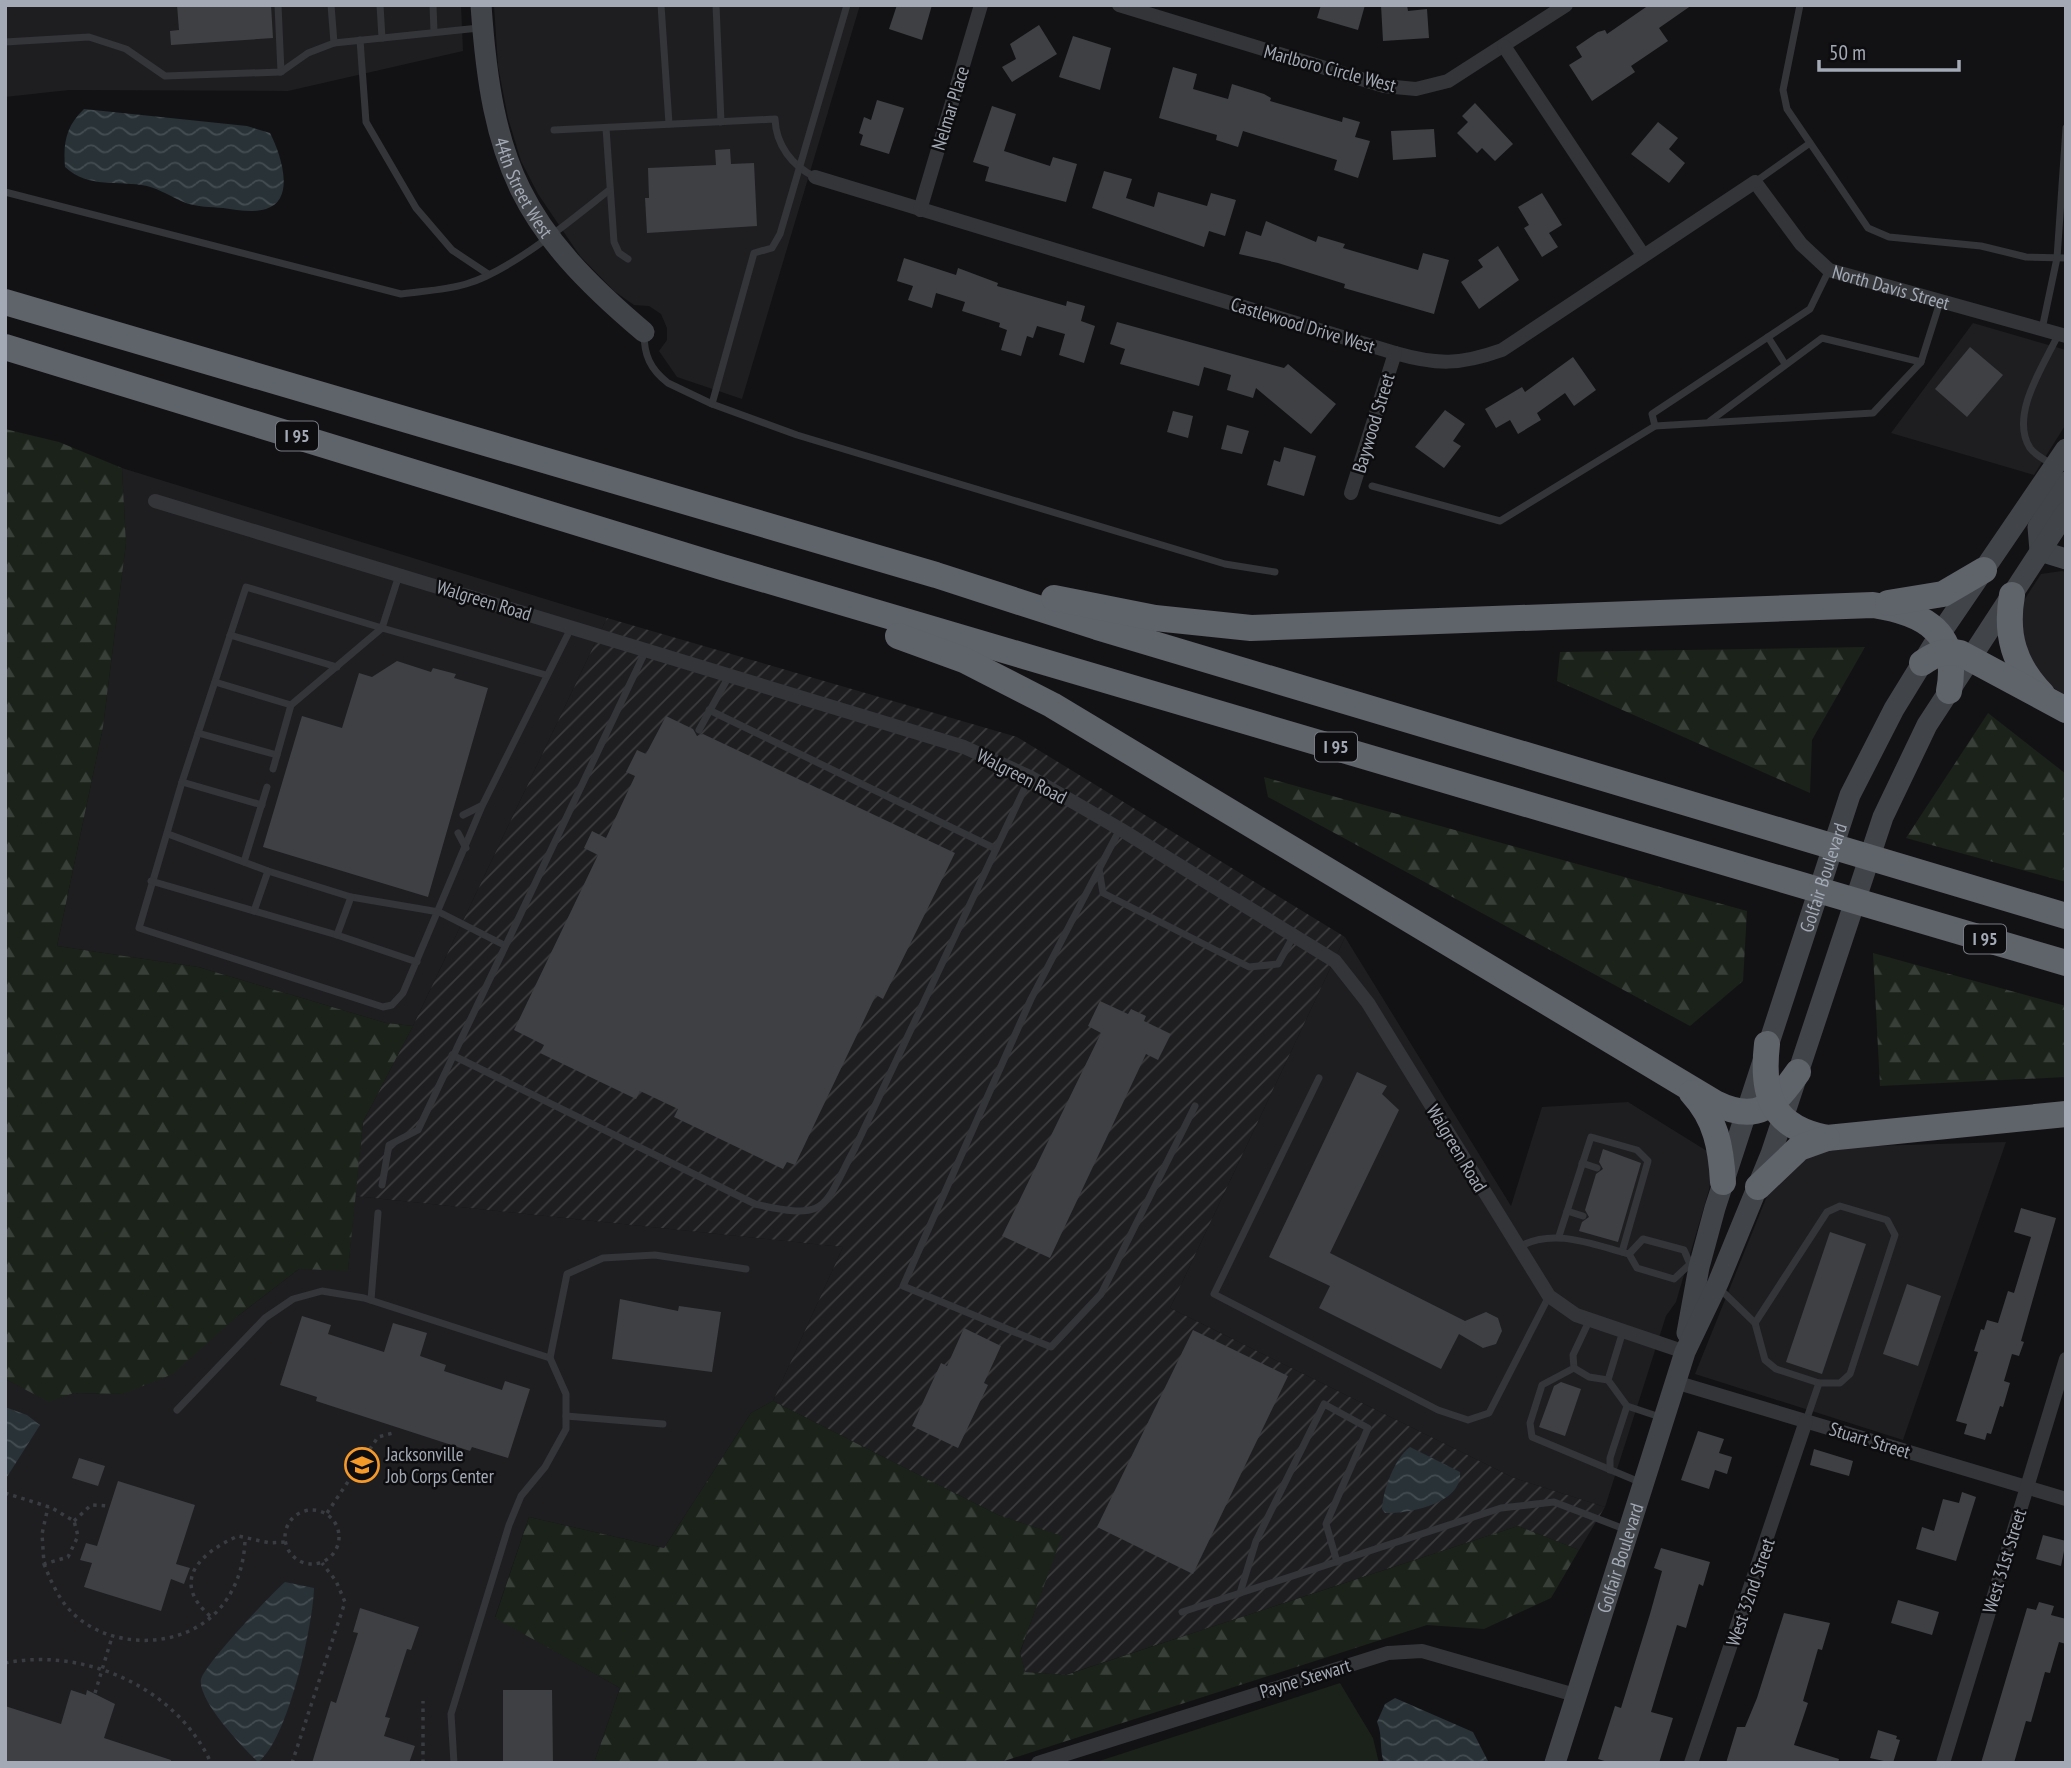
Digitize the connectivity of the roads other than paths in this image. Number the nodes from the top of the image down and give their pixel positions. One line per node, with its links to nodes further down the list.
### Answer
1 (278, 5): 20 (lane)
2 (331, 5): 18 (lane)
3 (380, 5): 15 (lane)
4 (433, 5): 14 (lane)
5 (481, 5): 13 (main road, 44th Street West)
6 (661, 5): 22 (lane)
7 (716, 5): 21 (lane)
8 (847, 5): 27 (lane)
9 (981, 5): 32 (street, Nelmar Place)
10 (1119, 5): 19 (street, Marlboro Circle West)
11 (1566, 5): 19 (street, Marlboro Circle West)
12 (1800, 5): 26 (lane)
13 (482, 28): 14 (lane); 33 (main road, 44th Street West)
14 (434, 32): 15 (lane)
15 (382, 38): 16 (lane)
16 (360, 40): 18 (lane); 39 (lane)
17 (5, 42): 20 (lane)
18 (334, 43): 20 (lane)
19 (1504, 46): 34 (street)
20 (281, 72)
21 (721, 122): 22 (lane); 27 (lane)
22 (669, 124): 23 (lane)
23 (606, 128): 25 (lane); 30 (lane)
24 (2066, 128): 35 (lane)
25 (554, 130)
26 (1810, 143): 29 (lane); 35 (lane)
27 (800, 169): 28 (lane); 50 (lane)
28 (815, 177): 32 (street, Castlewood Drive West)
29 (1755, 182): 34 (street, Castlewood Drive West); 38 (street, North Davis Street)
30 (608, 191): 33 (lane); 37 (lane)
31 (5, 192): 39 (lane)
32 (920, 210): 47 (street, Castlewood Drive West)
33 (549, 237): 39 (lane); 43 (main road, 44th Street West)
34 (1643, 255): 47 (street, Castlewood Drive West)
35 (2057, 258): 36 (lane); 42 (lane)
36 (2066, 258)
37 (628, 259)
38 (1829, 270): 40 (street, North Davis Street); 45 (lane)
39 (488, 274)
40 (1940, 301): 42 (street, North Davis Street); 48 (lane)
41 (5, 302): 64 (highway, I 95)
42 (2042, 329): 44 (street, North Davis Street)
43 (644, 332): 50 (lane)
44 (2062, 335): 53 (lane)
45 (1768, 337): 49 (lane); 52 (lane)
46 (5, 347): 60 (highway, I 95)
47 (1395, 353): 55 (street, Baywood Street)
48 (1921, 362): 49 (lane); 51 (lane)
49 (1785, 364): 51 (lane)
50 (712, 404): 62 (lane)
51 (1710, 421): 52 (lane)
52 (1655, 426): 54 (lane)
53 (2062, 466): 58 (main road); 61 (main road)
54 (1372, 486)
55 (1351, 493)
56 (155, 501): 63 (street, Walgreen Road)
57 (2066, 512): 58 (main road)
58 (2040, 551): 59 (main road); 65 (main road)
59 (2066, 559)
60 (722, 567): 109 (highway, I 95); 114 (highway)
61 (1984, 570): 66 (highway); 70 (main road)
62 (1275, 572)
63 (399, 575): 67 (street, Walgreen Road); 68 (lane)
64 (936, 575): 66 (highway); 104 (highway, I 95)
65 (2012, 595): 70 (main road); 78 (highway)
66 (1873, 605): 70 (highway)
67 (572, 627): 71 (street, Walgreen Road); 74 (lane)
68 (382, 628): 69 (lane); 73 (lane); 74 (lane)
69 (230, 635): 73 (lane); 76 (lane)
70 (1953, 648): 72 (highway); 77 (highway); 78 (highway)
71 (647, 649): 75 (street, Walgreen Road); 107 (lane)
72 (1922, 663): 110 (main road, Golfair Boulevard)
73 (337, 667): 79 (lane)
74 (547, 675): 90 (lane)
75 (730, 675): 80 (lane); 86 (street, Walgreen Road)
76 (215, 682): 79 (lane); 83 (lane)
77 (1949, 691): 112 (main road, Golfair Boulevard)
78 (2043, 696): 81 (highway)
79 (291, 705): 84 (lane)
80 (709, 710): 82 (lane); 96 (lane)
81 (2066, 710)
82 (699, 730)
83 (198, 733): 84 (lane); 87 (lane)
84 (277, 755): 85 (lane)
85 (273, 769)
86 (1030, 777): 92 (street, Walgreen Road); 96 (lane)
87 (182, 782): 89 (lane); 94 (lane)
88 (267, 787): 89 (lane)
89 (262, 805): 97 (lane)
90 (482, 806): 91 (lane); 95 (lane)
91 (463, 815)
92 (1120, 828): 98 (lane); 105 (street, Walgreen Road)
93 (458, 833): 95 (lane)
94 (167, 834): 97 (lane); 100 (lane)
95 (466, 848): 103 (lane)
96 (996, 849): 111 (lane)
97 (244, 862): 99 (lane)
98 (1099, 869): 105 (lane); 115 (lane)
99 (268, 871): 101 (lane); 102 (lane)
100 (151, 881): 102 (lane); 108 (lane)
101 (351, 897): 103 (lane); 106 (lane)
102 (254, 911): 106 (lane)
103 (439, 912): 107 (lane); 108 (lane)
104 (2066, 916)
105 (1294, 934): 129 (street, Walgreen Road)
106 (337, 935): 108 (lane)
107 (503, 945): 111 (lane)
108 (417, 962)
109 (2066, 963)
110 (1767, 1044): 116 (highway); 117 (main road, Golfair Boulevard)
111 (452, 1055): 123 (lane)
112 (1798, 1072): 116 (highway)
113 (1319, 1078): 133 (lane)
114 (1686, 1087): 117 (highway); 122 (highway)
115 (1195, 1106)
116 (1777, 1111): 117 (highway); 119 (highway); 124 (main road, Golfair Boulevard)
117 (1745, 1112): 122 (main road, Golfair Boulevard)
118 (2066, 1114): 119 (highway)
119 (1827, 1138): 124 (highway)
120 (1582, 1163): 121 (lane); 125 (lane); 130 (lane)
121 (1598, 1168)
122 (1723, 1182): 132 (main road, Golfair Boulevard)
123 (382, 1185)
124 (1758, 1187): 132 (main road, Golfair Boulevard)
125 (1567, 1211): 127 (lane); 128 (lane)
126 (378, 1213): 134 (lane)
127 (1583, 1216)
128 (1559, 1237): 129 (lane); 130 (lane)
129 (1518, 1248): 133 (street, Walgreen Road)
130 (1625, 1253): 132 (lane); 132 (lane)
131 (746, 1269): 139 (lane)
132 (1703, 1279): 136 (lane); 138 (main road, Golfair Boulevard)
133 (1549, 1296): 135 (street, Walgreen Road)
134 (371, 1300): 139 (lane); 146 (lane)
135 (1590, 1319): 137 (street, Walgreen Road); 141 (lane)
136 (1755, 1323): 144 (lane); 144 (lane)
137 (1623, 1331): 138 (street, Walgreen Road); 142 (lane)
138 (1685, 1352): 143 (main road, Golfair Boulevard)
139 (550, 1358): 147 (lane)
140 (2066, 1359): 153 (street, West 31st Street)
141 (1574, 1368): 142 (lane); 151 (lane)
142 (1608, 1380): 145 (lane)
143 (1675, 1382): 148 (main road, Golfair Boulevard); 149 (street, Stuart Street)
144 (1819, 1383): 149 (lane)
145 (1627, 1406): 148 (lane); 151 (lane)
146 (177, 1410)
147 (566, 1416): 150 (lane); 160 (lane)
148 (1664, 1419): 152 (main road, Golfair Boulevard)
149 (1806, 1421): 153 (street, Stuart Street); 163 (street, West 32nd Street)
150 (663, 1424)
151 (1610, 1469): 152 (lane)
152 (1643, 1484): 155 (main road, Golfair Boulevard)
153 (2027, 1487): 154 (street, Stuart Street); 164 (street, West 31st Street)
154 (2066, 1499)
155 (1628, 1530): 156 (lane); 159 (main road, Golfair Boulevard)
156 (1337, 1562): 157 (lane); 157 (lane)
157 (1240, 1593): 158 (lane)
158 (1182, 1612)
159 (1575, 1695): 161 (street, Payne Stewart); 162 (main road, Golfair Boulevard)
160 (454, 1763)
161 (1038, 1763)
162 (1555, 1763)
163 (1691, 1763)
164 (1942, 1763)

